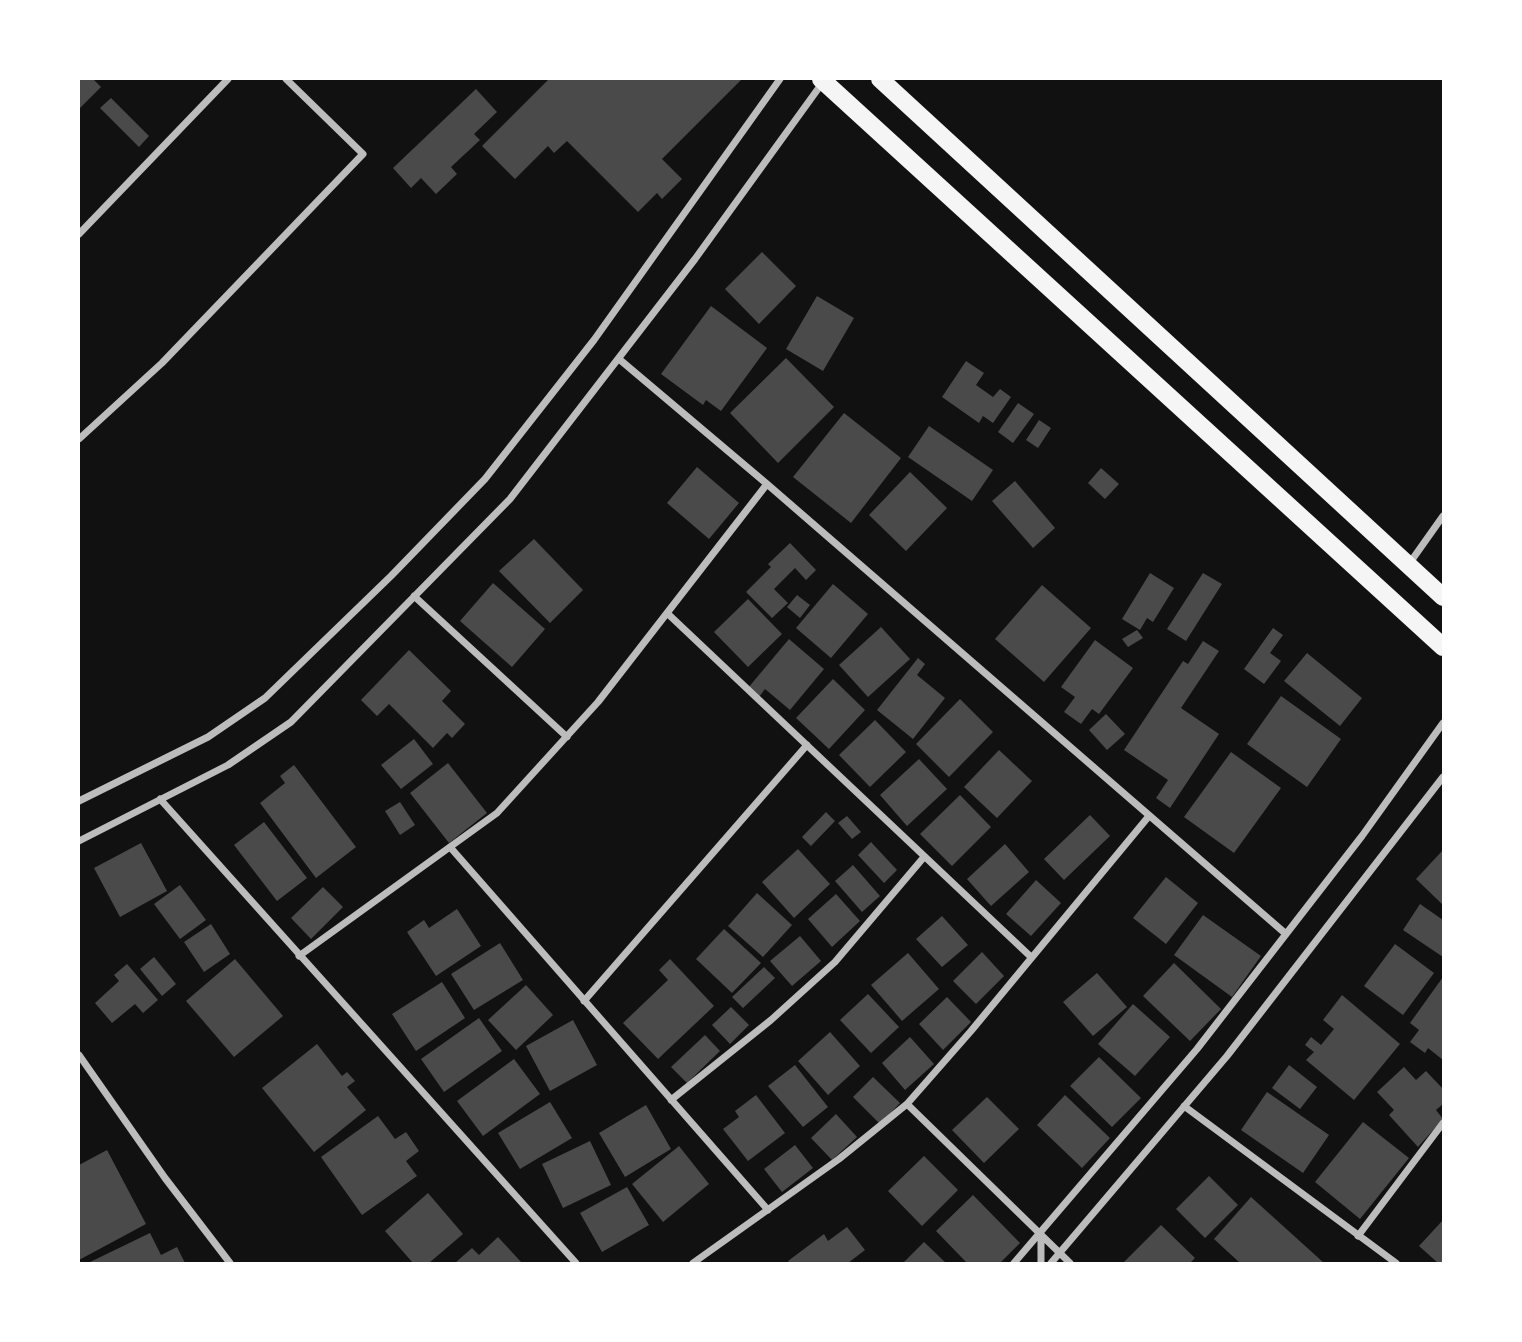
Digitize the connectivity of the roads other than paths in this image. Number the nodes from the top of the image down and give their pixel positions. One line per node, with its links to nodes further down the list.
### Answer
1 (228, 79): 6 (street)
2 (286, 79): 8 (street)
3 (780, 79): 21 (street)
4 (880, 79): 11 (main road)
5 (822, 80): 7 (street); 15 (main road)
6 (79, 234)
7 (619, 359): 9 (street); 12 (street)
8 (79, 439)
9 (767, 484): 14 (street); 22 (street)
10 (1443, 516): 11 (street)
11 (1408, 565): 13 (main road)
12 (414, 596): 17 (street); 20 (street)
13 (1443, 597)
14 (667, 612): 17 (street); 18 (street)
15 (1443, 648)
16 (1443, 723): 26 (street)
17 (567, 737): 24 (street)
18 (807, 745): 25 (street); 29 (street)
19 (1443, 777): 33 (street)
20 (160, 799): 23 (street); 27 (street)
21 (79, 801)
22 (1149, 816): 26 (street); 28 (street)
23 (79, 841)
24 (450, 847): 27 (street); 29 (street)
25 (924, 858): 28 (street); 31 (street)
26 (1286, 934): 36 (street)
27 (299, 956): 40 (street)
28 (1031, 957): 32 (street)
29 (584, 1001): 31 (street)
30 (79, 1055): 39 (street)
31 (671, 1100): 35 (street)
32 (906, 1104): 35 (street); 36 (street)
33 (1184, 1106): 37 (street); 38 (street)
34 (1443, 1123): 37 (street)
35 (768, 1210): 41 (street)
36 (1041, 1233): 38 (street); 42 (street); 43 (street)
37 (1359, 1236): 46 (street)
38 (1059, 1254): 44 (street); 45 (street)
39 (229, 1263)
40 (576, 1263)
41 (693, 1263)
42 (1014, 1263)
43 (1041, 1263)
44 (1051, 1263)
45 (1070, 1263)
46 (1396, 1263)

